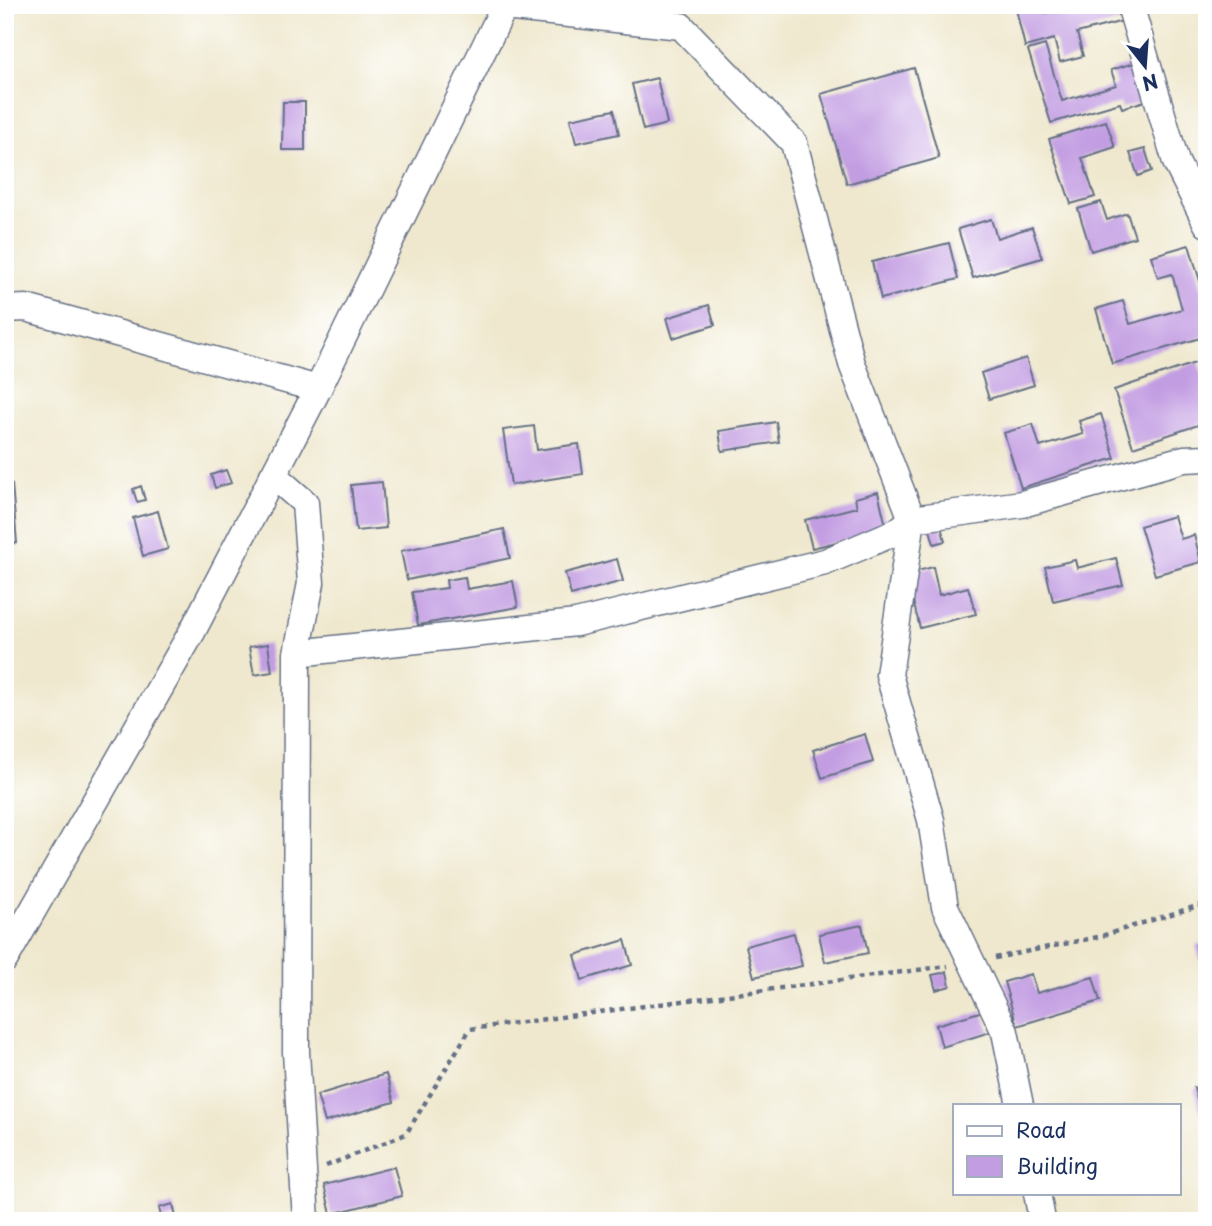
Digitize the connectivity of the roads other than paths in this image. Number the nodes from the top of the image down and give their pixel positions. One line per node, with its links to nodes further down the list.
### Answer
1 (1130, 5): 3 (street)
2 (504, 6): 5 (street); 8 (street)
3 (1207, 225)
4 (5, 309): 5 (street)
5 (318, 388): 7 (street)
6 (1207, 458): 8 (street)
7 (273, 475): 9 (street); 10 (street)
8 (912, 519): 9 (street); 11 (street)
9 (297, 653): 14 (street)
10 (5, 959)
11 (1020, 1104)
12 (1037, 1194): 13 (street)
13 (1042, 1220)
14 (306, 1221)

